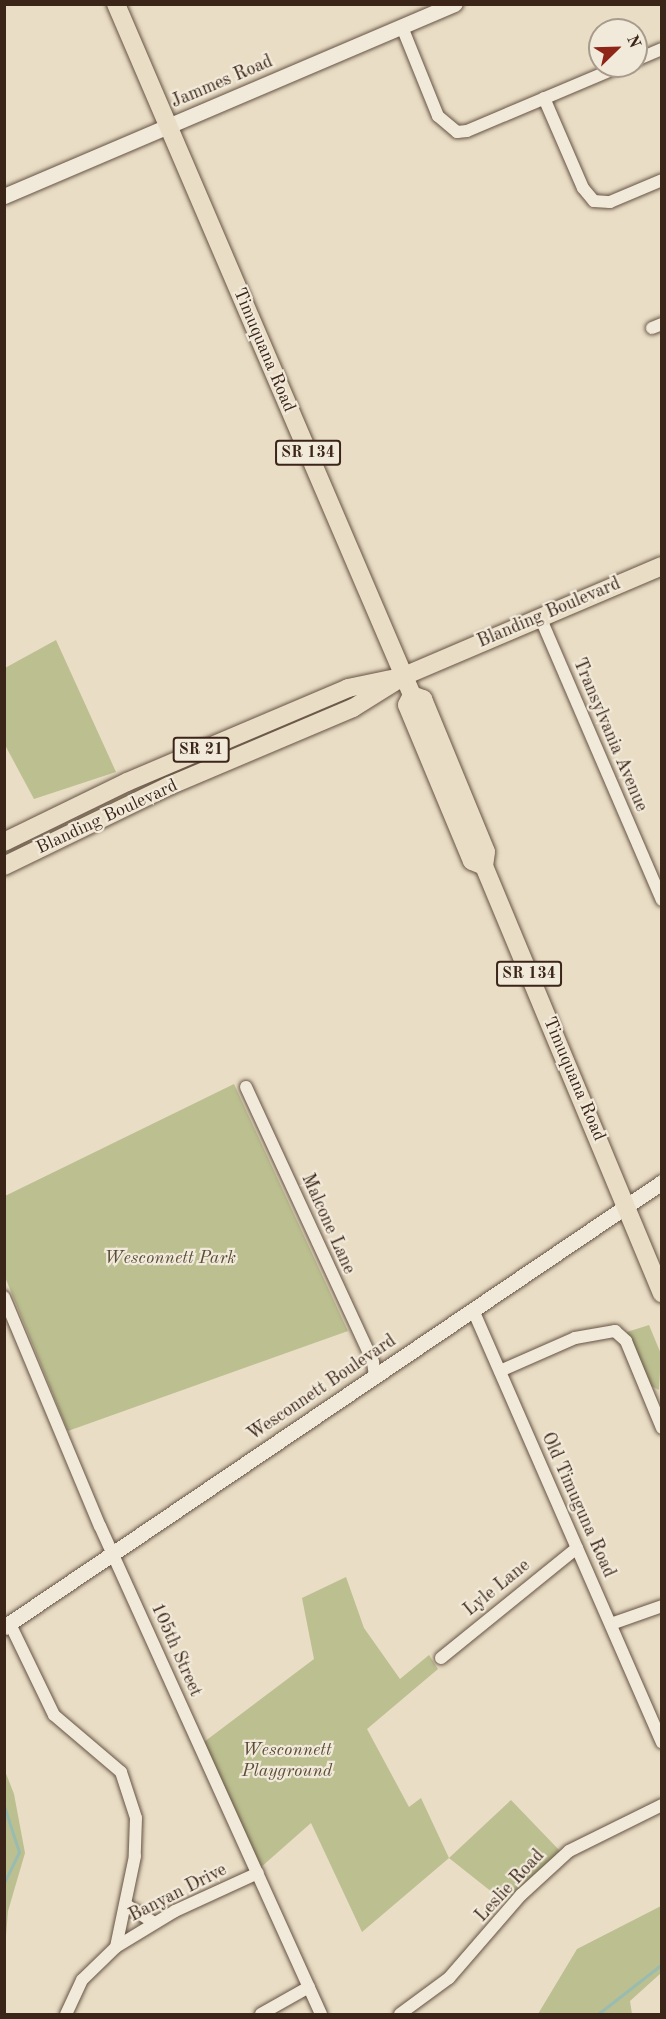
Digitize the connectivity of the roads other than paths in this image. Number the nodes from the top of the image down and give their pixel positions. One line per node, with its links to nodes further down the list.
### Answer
1 (116, 4): 8 (main road, Timuquana Road / SR 134)
2 (455, 4): 3 (street, Jammes Road)
3 (402, 27): 7 (street); 8 (street, Jammes Road)
4 (662, 49): 5 (street)
5 (648, 55)
6 (592, 78): 7 (street)
7 (544, 98): 9 (street)
8 (168, 127): 10 (street, Jammes Road); 13 (main road, Timuquana Road / SR 134)
9 (662, 180)
10 (4, 196)
11 (662, 566): 12 (main road, Blanding Boulevard / SR 21)
12 (540, 617): 13 (main road, Blanding Boulevard / SR 21); 20 (street, Transylvania Avenue)
13 (404, 676): 14 (main road, Blanding Boulevard / SR 21); 17 (main road, Blanding Boulevard / SR 21); 23 (main road, Timuquana Road / SR 134)
14 (104, 793): 15 (main road, Blanding Boulevard / SR 21); 17 (main road)
15 (26, 831): 16 (main road, Blanding Boulevard / SR 21); 18 (main road)
16 (4, 842)
17 (37, 849): 19 (main road, Blanding Boulevard / SR 21)
18 (4, 861)
19 (4, 866)
20 (662, 900)
21 (246, 1087): 28 (street, Malcone Lane)
22 (662, 1182): 23 (street, Wesconnett Boulevard)
23 (626, 1204): 24 (main road, Timuquana Road / SR 134); 26 (street, Wesconnett Boulevard)
24 (662, 1293)
25 (4, 1297): 32 (street, 105th Street)
26 (473, 1311): 27 (street, Old Timuguna Road); 28 (street, Wesconnett Boulevard)
27 (500, 1371): 29 (street); 31 (street, Old Timuguna Road)
28 (375, 1376): 32 (street, Wesconnett Boulevard)
29 (657, 1402): 30 (street)
30 (662, 1428)
31 (577, 1548): 34 (street, Old Timuguna Road); 36 (street, Lyle Lane)
32 (114, 1555): 35 (street, Wesconnett Boulevard); 39 (street, 105th Street)
33 (662, 1606): 34 (street)
34 (610, 1624): 37 (street, Old Timuguna Road)
35 (7, 1626): 40 (street)
36 (441, 1658)
37 (662, 1742)
38 (662, 1805): 47 (street, Leslie Road)
39 (258, 1873): 41 (street, Banyan Drive); 43 (street, 105th Street)
40 (128, 1906): 41 (street); 42 (street)
41 (153, 1922): 42 (street, Banyan Drive)
42 (116, 1947): 44 (street, Banyan Drive)
43 (309, 1987): 45 (street); 46 (street, 105th Street)
44 (66, 2014)
45 (261, 2014)
46 (321, 2014)
47 (400, 2014)

